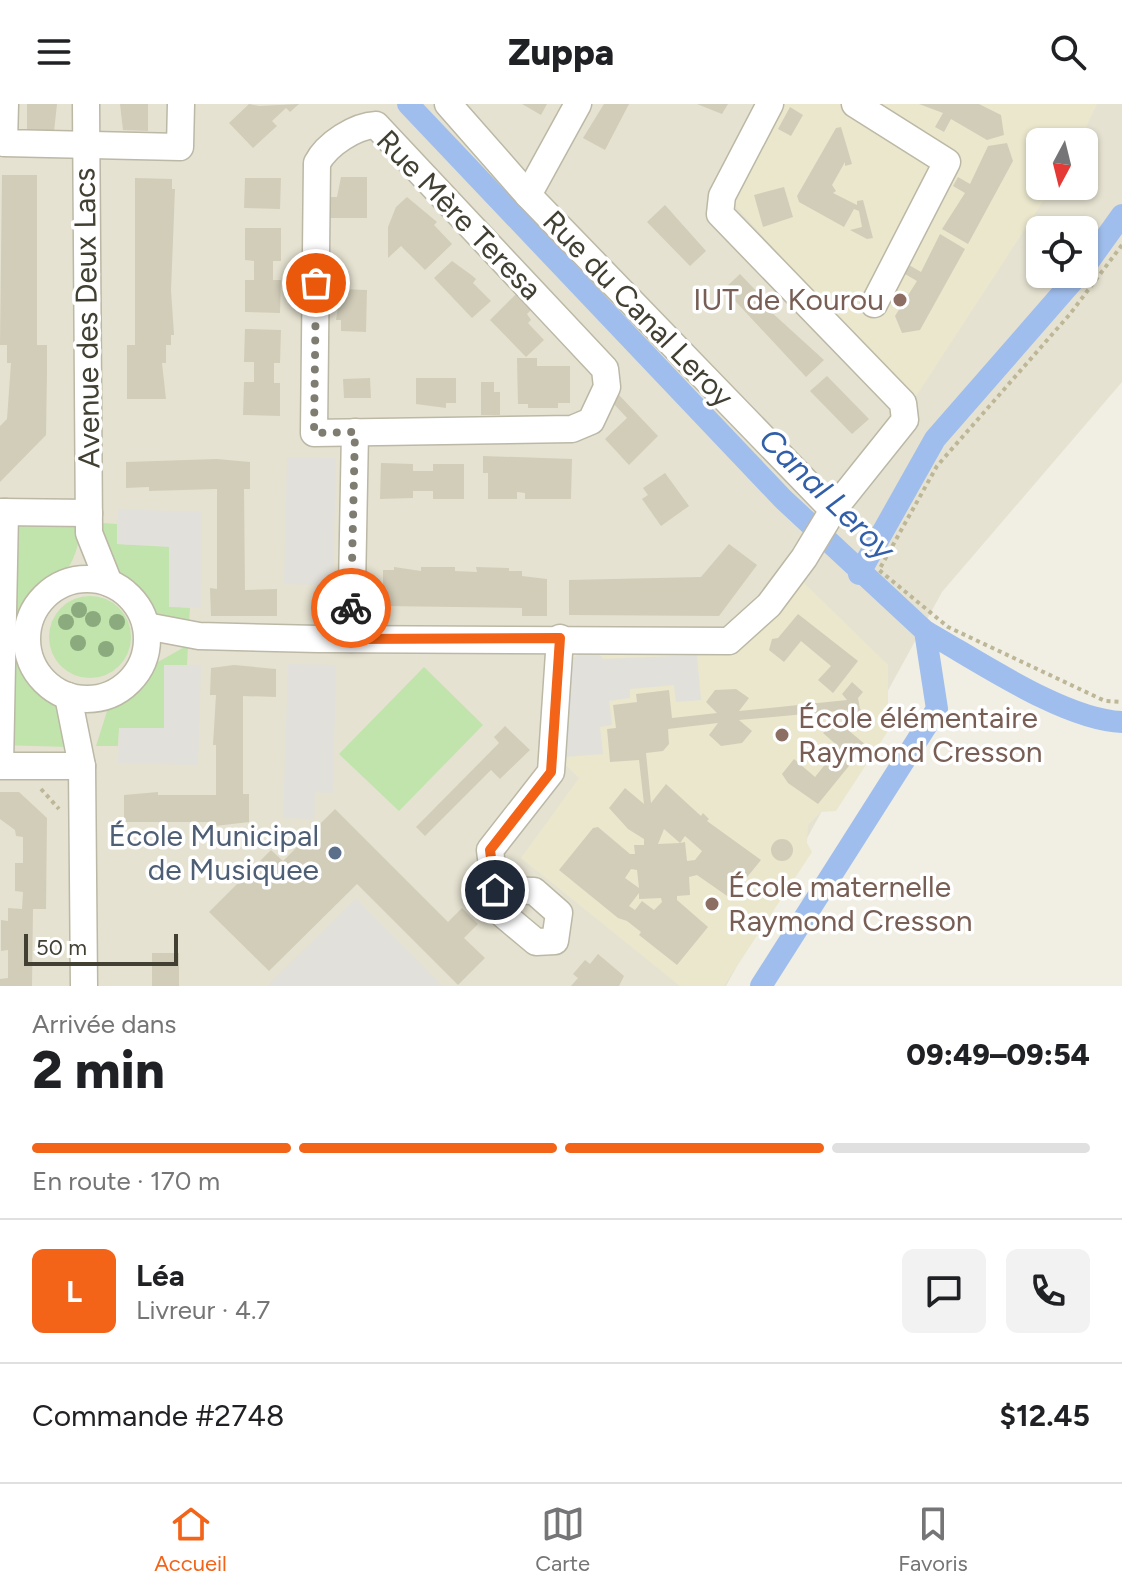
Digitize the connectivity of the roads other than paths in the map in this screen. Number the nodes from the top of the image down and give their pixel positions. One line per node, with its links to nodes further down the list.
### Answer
1 (5, 104): 8 (street)
2 (86, 104): 8 (street, Avenue des Deux Lacs)
3 (181, 104): 8 (street)
4 (448, 104): 9 (street, Rue du Canal Leroy)
5 (578, 104): 9 (street)
6 (770, 104): 12 (street)
7 (855, 104): 10 (street)
8 (85, 144): 14 (street, Avenue des Deux Lacs)
9 (528, 195): 12 (street, Rue du Canal Leroy)
10 (874, 304)
11 (355, 432): 11 (street, Rue Mère Teresa); 20 (street)
12 (833, 510): 19 (street)
13 (2, 512): 14 (street); 24 (street)
14 (89, 523): 15 (street, Avenue des Deux Lacs); 16 (street, Avenue des Deux Lacs)
15 (68, 582): 16 (street); 22 (street)
16 (109, 583): 17 (street)
17 (146, 626): 18 (street); 21 (street)
18 (199, 636): 20 (street); 21 (street)
19 (560, 638): 20 (street); 26 (street)
20 (351, 639)
21 (144, 657): 23 (street)
22 (68, 696): 23 (street); 25 (street)
23 (99, 698): 25 (street)
24 (0, 766): 25 (street)
25 (82, 766): 27 (street)
26 (495, 890)
27 (84, 986)

